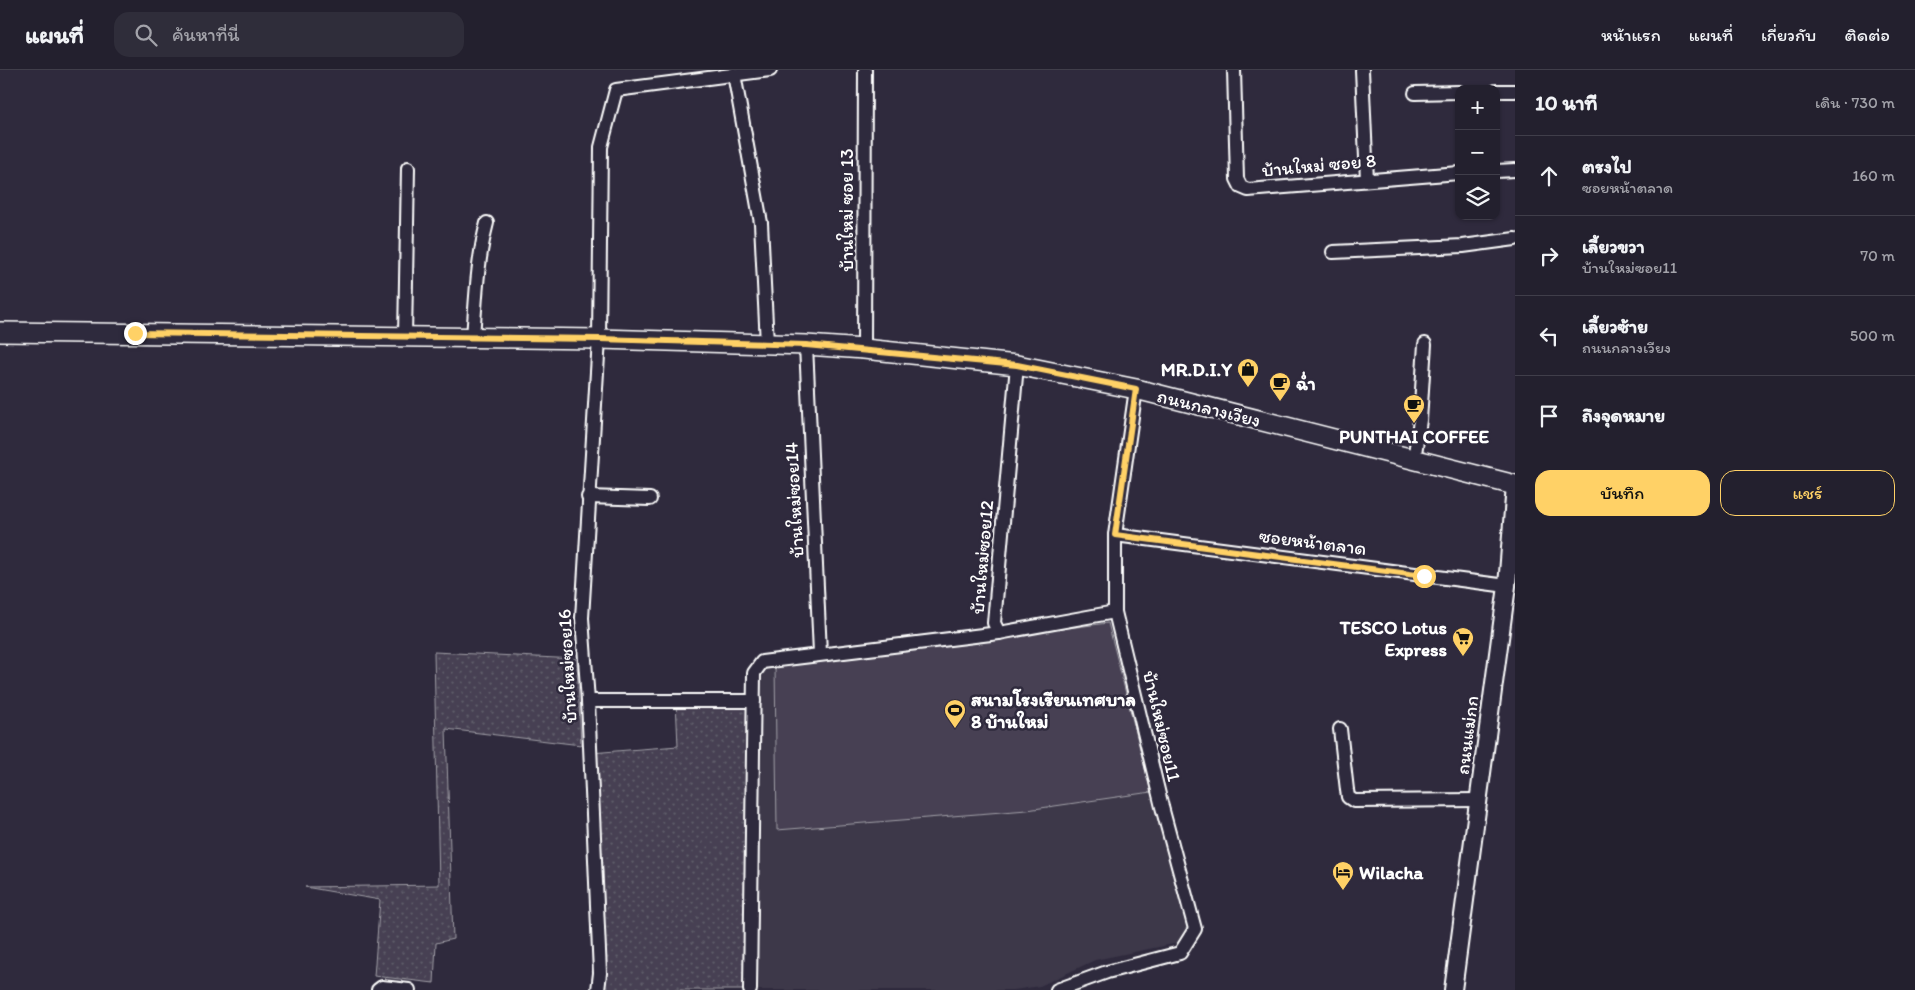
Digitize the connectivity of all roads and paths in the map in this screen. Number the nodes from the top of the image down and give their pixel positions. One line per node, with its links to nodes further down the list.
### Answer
1 (770, 70): 5 (street)
2 (865, 70): 25 (street, บ้านใหม่ ซอย 13)
3 (1234, 70): 14 (street, บ้านใหม่ ซอย 8)
4 (1362, 70): 14 (street)
5 (734, 74): 21 (street, บ้านใหม่ซอย16); 22 (street)
6 (1500, 91): 7 (street)
7 (1515, 91)
8 (1455, 92): 9 (street)
9 (1415, 94)
10 (408, 168): 19 (street)
11 (1515, 170): 12 (street)
12 (1500, 171)
13 (1455, 173): 14 (street, บ้านใหม่ ซอย 8)
14 (1367, 180)
15 (487, 223): 20 (street)
16 (1515, 239): 17 (street)
17 (1333, 252)
18 (0, 332): 19 (main road, ถนนกลางเวียง)
19 (405, 337): 20 (main road, ถนนกลางเวียง)
20 (474, 338): 21 (main road, ถนนกลางเวียง)
21 (599, 339): 22 (main road, ถนนกลางเวียง); 30 (street, บ้านใหม่ซอย16)
22 (768, 344): 24 (main road, ถนนกลางเวียง)
23 (1425, 344): 28 (street)
24 (806, 345): 25 (main road, ถนนกลางเวียง); 36 (street, บ้านใหม่ซอย14)
25 (864, 349): 26 (main road, ถนนกลางเวียง)
26 (1017, 365): 27 (main road, ถนนกลางเวียง); 35 (street, บ้านใหม่ซอย12)
27 (1136, 389): 28 (main road, ถนนกลางเวียง); 32 (street, บ้านใหม่ซอย11)
28 (1414, 460): 29 (main road, ถนนกลางเวียง)
29 (1515, 485): 33 (street, ถนนแม่กก)
30 (588, 497): 31 (street); 37 (street, บ้านใหม่ซอย16)
31 (650, 499)
32 (1115, 535): 33 (street, ซอยหน้าตลาด); 34 (street, บ้านใหม่ซอย11)
33 (1507, 586): 40 (street, ถนนแม่กก)
34 (1115, 612): 35 (street, บ้านใหม่ซอย12); 45 (street, บ้านใหม่ซอย11)
35 (999, 633): 36 (street)
36 (820, 654): 38 (street)
37 (588, 701): 38 (street); 43 (street, บ้านใหม่ซอย16)
38 (754, 701): 44 (street)
39 (1340, 728): 40 (street)
40 (1479, 800): 46 (street, ถนนแม่กก)
41 (378, 990): 42 (street)
42 (409, 990)
43 (598, 990)
44 (750, 990)
45 (1057, 990)
46 (1453, 990)

